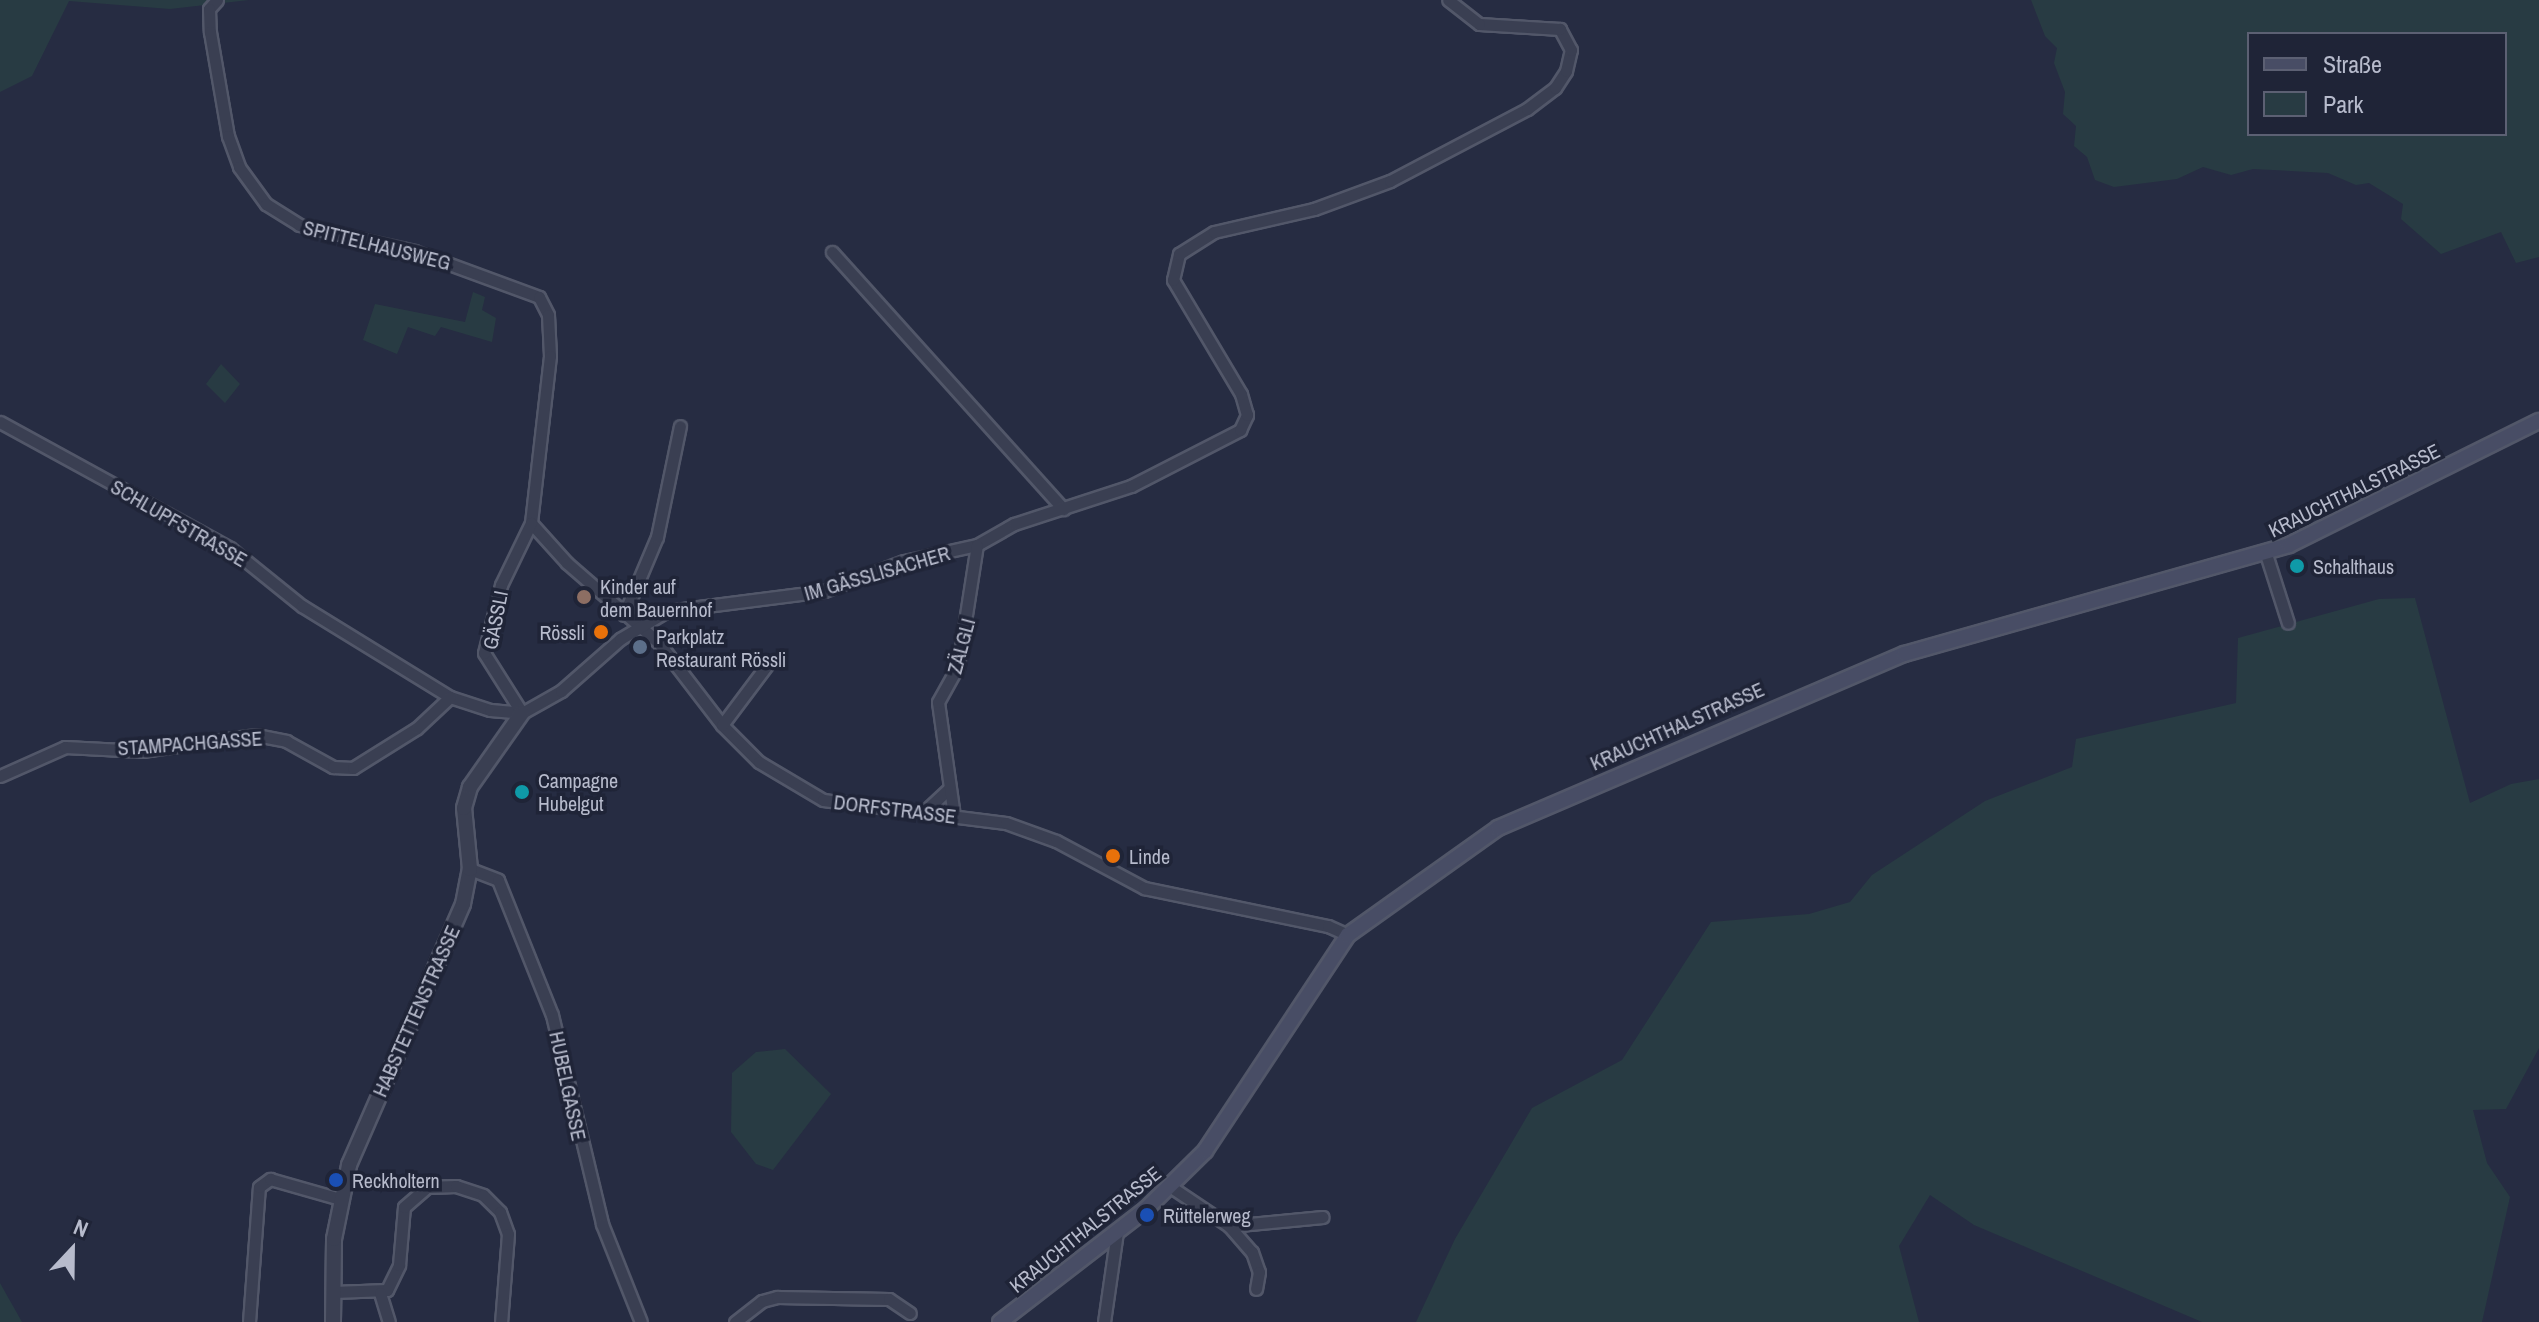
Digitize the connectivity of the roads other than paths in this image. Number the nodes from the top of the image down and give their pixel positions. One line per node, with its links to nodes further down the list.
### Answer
1 (217, 0): 8 (street, SPITTELHAUSWEG)
2 (1448, 0): 7 (street, IM GÄSSLISACHER)
3 (832, 252): 7 (street)
4 (2539, 421): 10 (main road, KRAUCHTHALSTRASSE)
5 (0, 422): 15 (street, SCHLUPFSTRASSE)
6 (680, 426): 11 (street)
7 (1063, 509): 9 (street, IM GÄSSLISACHER)
8 (531, 523): 11 (street); 16 (street, GÄSSLI)
9 (977, 545): 13 (street, IM GÄSSLISACHER); 19 (street, ZÄLGLI)
10 (2266, 554): 12 (street); 23 (main road, KRAUCHTHALSTRASSE)
11 (624, 615): 13 (street)
12 (2288, 623)
13 (639, 627): 16 (street); 17 (street, DORFSTRASSE)
14 (767, 665): 17 (street)
15 (450, 697): 16 (street, SCHLUPFSTRASSE); 18 (street, STAMPACHGASSE)
16 (522, 713): 22 (street, HABSTETTENSTRASSE)
17 (722, 725): 20 (street, DORFSTRASSE)
18 (0, 776)
19 (948, 790): 20 (street); 21 (street, ZÄLGLI)
20 (924, 812): 21 (street, DORFSTRASSE)
21 (954, 816): 23 (street, DORFSTRASSE)
22 (470, 869): 25 (street, HABSTETTENSTRASSE); 37 (street, HUBELGASSE)
23 (1348, 935): 24 (main road, KRAUCHTHALSTRASSE)
24 (1171, 1187): 27 (street); 28 (main road, KRAUCHTHALSTRASSE)
25 (340, 1199): 30 (street, HABSTETTENSTRASSE); 33 (street)
26 (1323, 1217): 27 (street)
27 (1229, 1226): 29 (street)
28 (1117, 1232): 39 (main road, KRAUCHTHALSTRASSE); 40 (street)
29 (1256, 1289)
30 (333, 1292): 31 (street); 34 (street, HABSTETTENSTRASSE)
31 (380, 1293): 35 (street); 36 (street)
32 (910, 1313): 38 (street)
33 (249, 1322)
34 (333, 1322)
35 (389, 1322)
36 (501, 1322)
37 (641, 1322)
38 (735, 1322)
39 (1000, 1322)
40 (1104, 1322)

